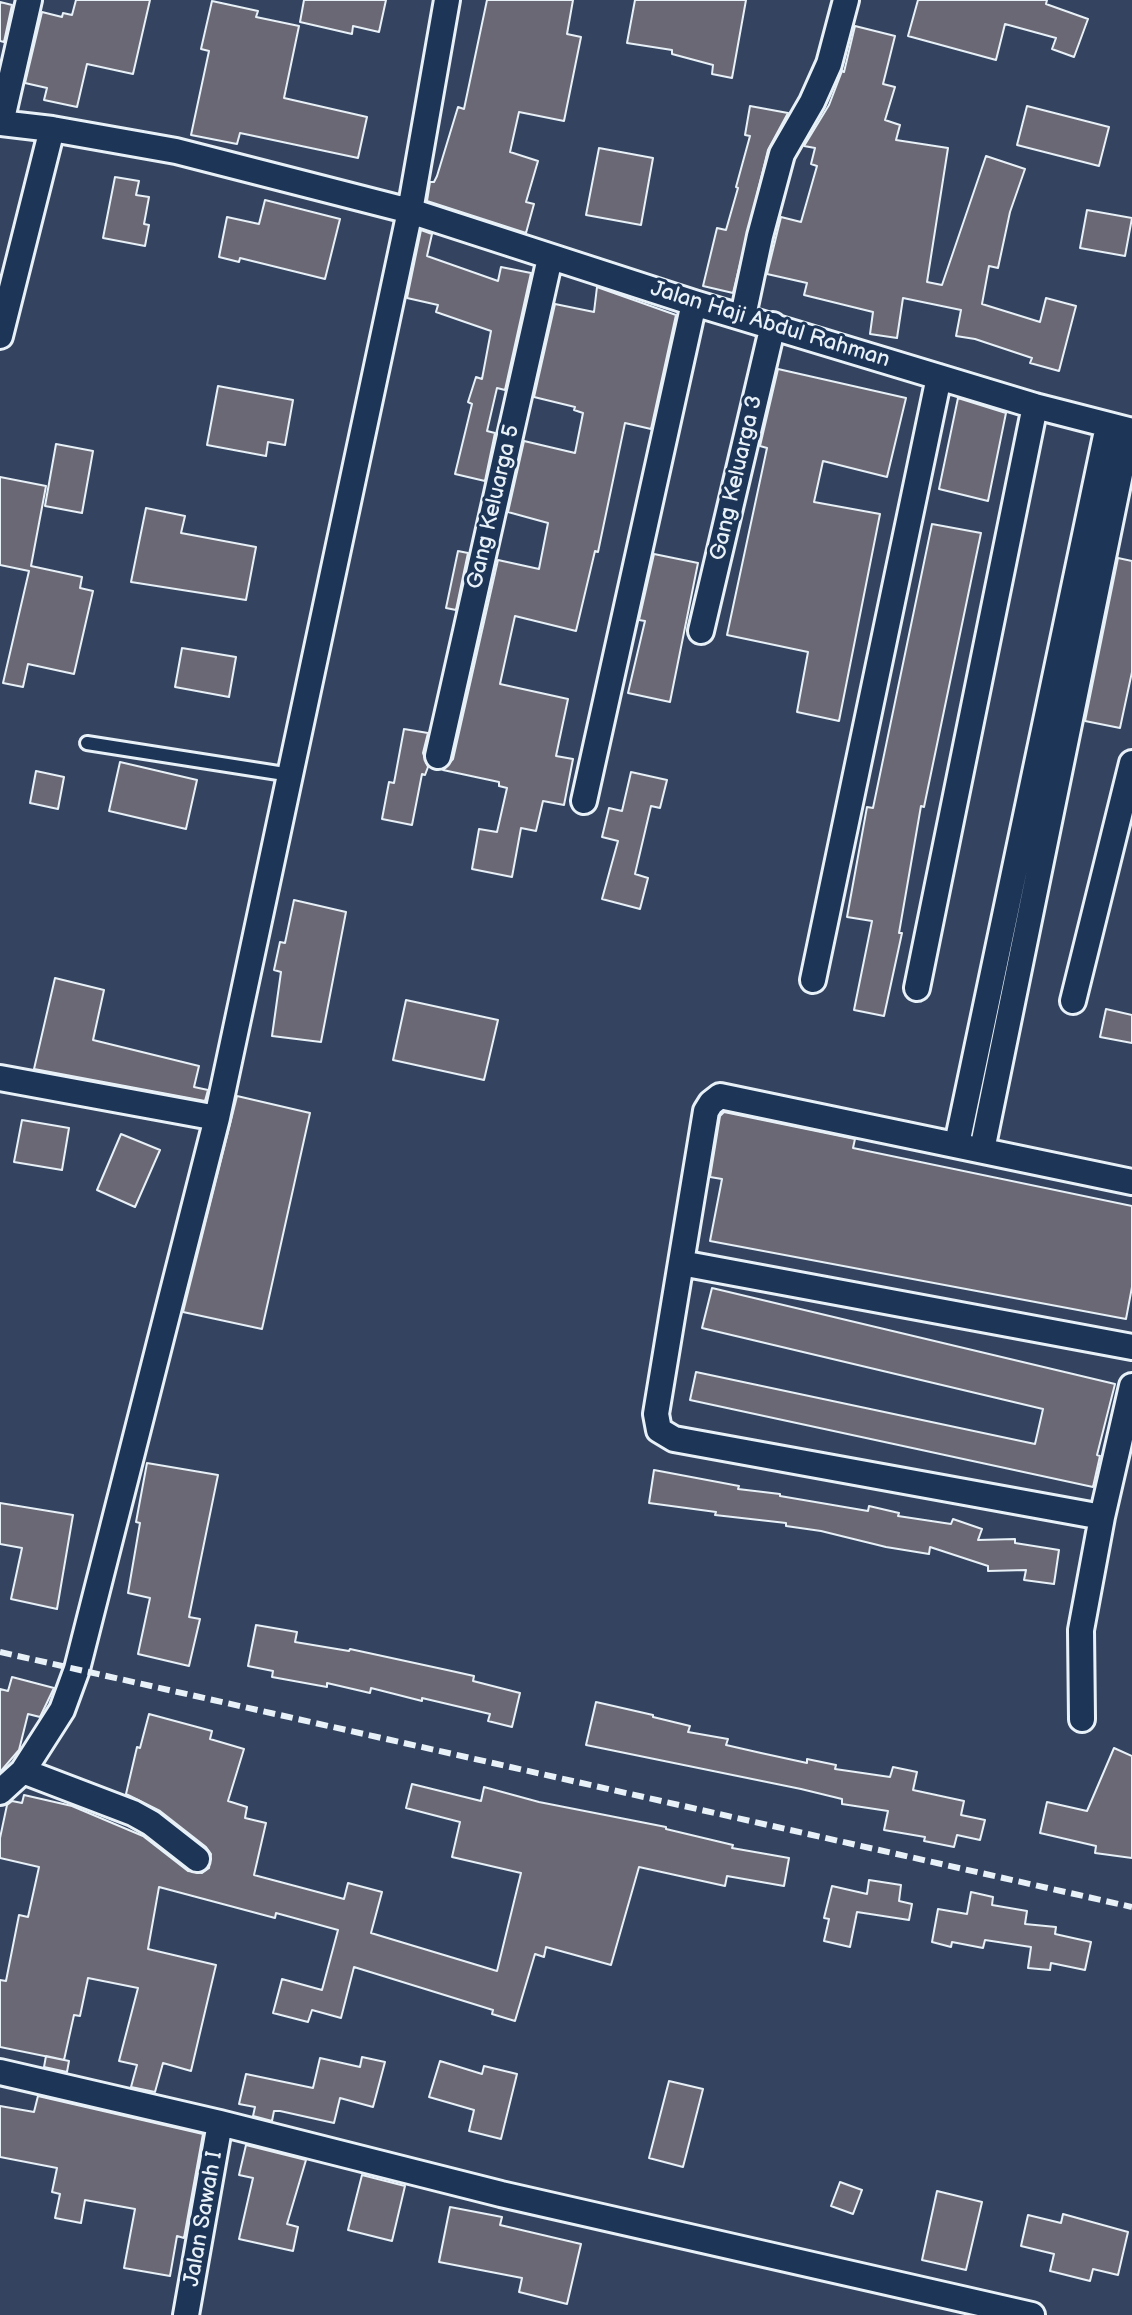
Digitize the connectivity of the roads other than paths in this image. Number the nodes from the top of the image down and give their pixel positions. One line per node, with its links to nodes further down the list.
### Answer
1 (29, 0): 4 (street)
2 (447, 0): 6 (street)
3 (846, 0): 9 (street)
4 (1, 123): 5 (street, Jalan Haji Abdul Rahman)
5 (52, 129): 6 (street, Jalan Haji Abdul Rahman); 11 (street)
6 (410, 211): 7 (street, Jalan Haji Abdul Rahman); 19 (street)
7 (550, 258): 8 (street, Jalan Haji Abdul Rahman); 17 (street, Gang Keluarga 5)
8 (694, 303): 9 (street, Jalan Haji Abdul Rahman); 20 (street)
9 (743, 316): 10 (street, Jalan Haji Abdul Rahman)
10 (773, 325): 12 (street, Jalan Haji Abdul Rahman); 15 (street, Gang Keluarga 3)
11 (0, 336)
12 (939, 377): 13 (street, Jalan Haji Abdul Rahman); 21 (street)
13 (1035, 406): 14 (street, Jalan Haji Abdul Rahman); 22 (street)
14 (1123, 429): 26 (street); 27 (street)
15 (701, 631)
16 (87, 743): 19 (lane)
17 (438, 756)
18 (1132, 763): 23 (street)
19 (291, 775): 25 (street)
20 (584, 801)
21 (813, 980)
22 (917, 988)
23 (1073, 1001)
24 (0, 1078): 25 (street)
25 (217, 1118): 34 (street)
26 (957, 1144): 27 (street); 29 (street)
27 (982, 1150): 28 (street)
28 (1132, 1182)
29 (681, 1263): 30 (street); 32 (street)
30 (1132, 1347)
31 (1132, 1386): 32 (street)
32 (1102, 1517): 33 (street)
33 (1082, 1719)
34 (23, 1771): 35 (street); 36 (street)
35 (0, 1792)
36 (197, 1859)
37 (0, 2072): 38 (street)
38 (220, 2123): 39 (street, Jalan Sawah I); 40 (street)
39 (186, 2315)
40 (1032, 2315)

